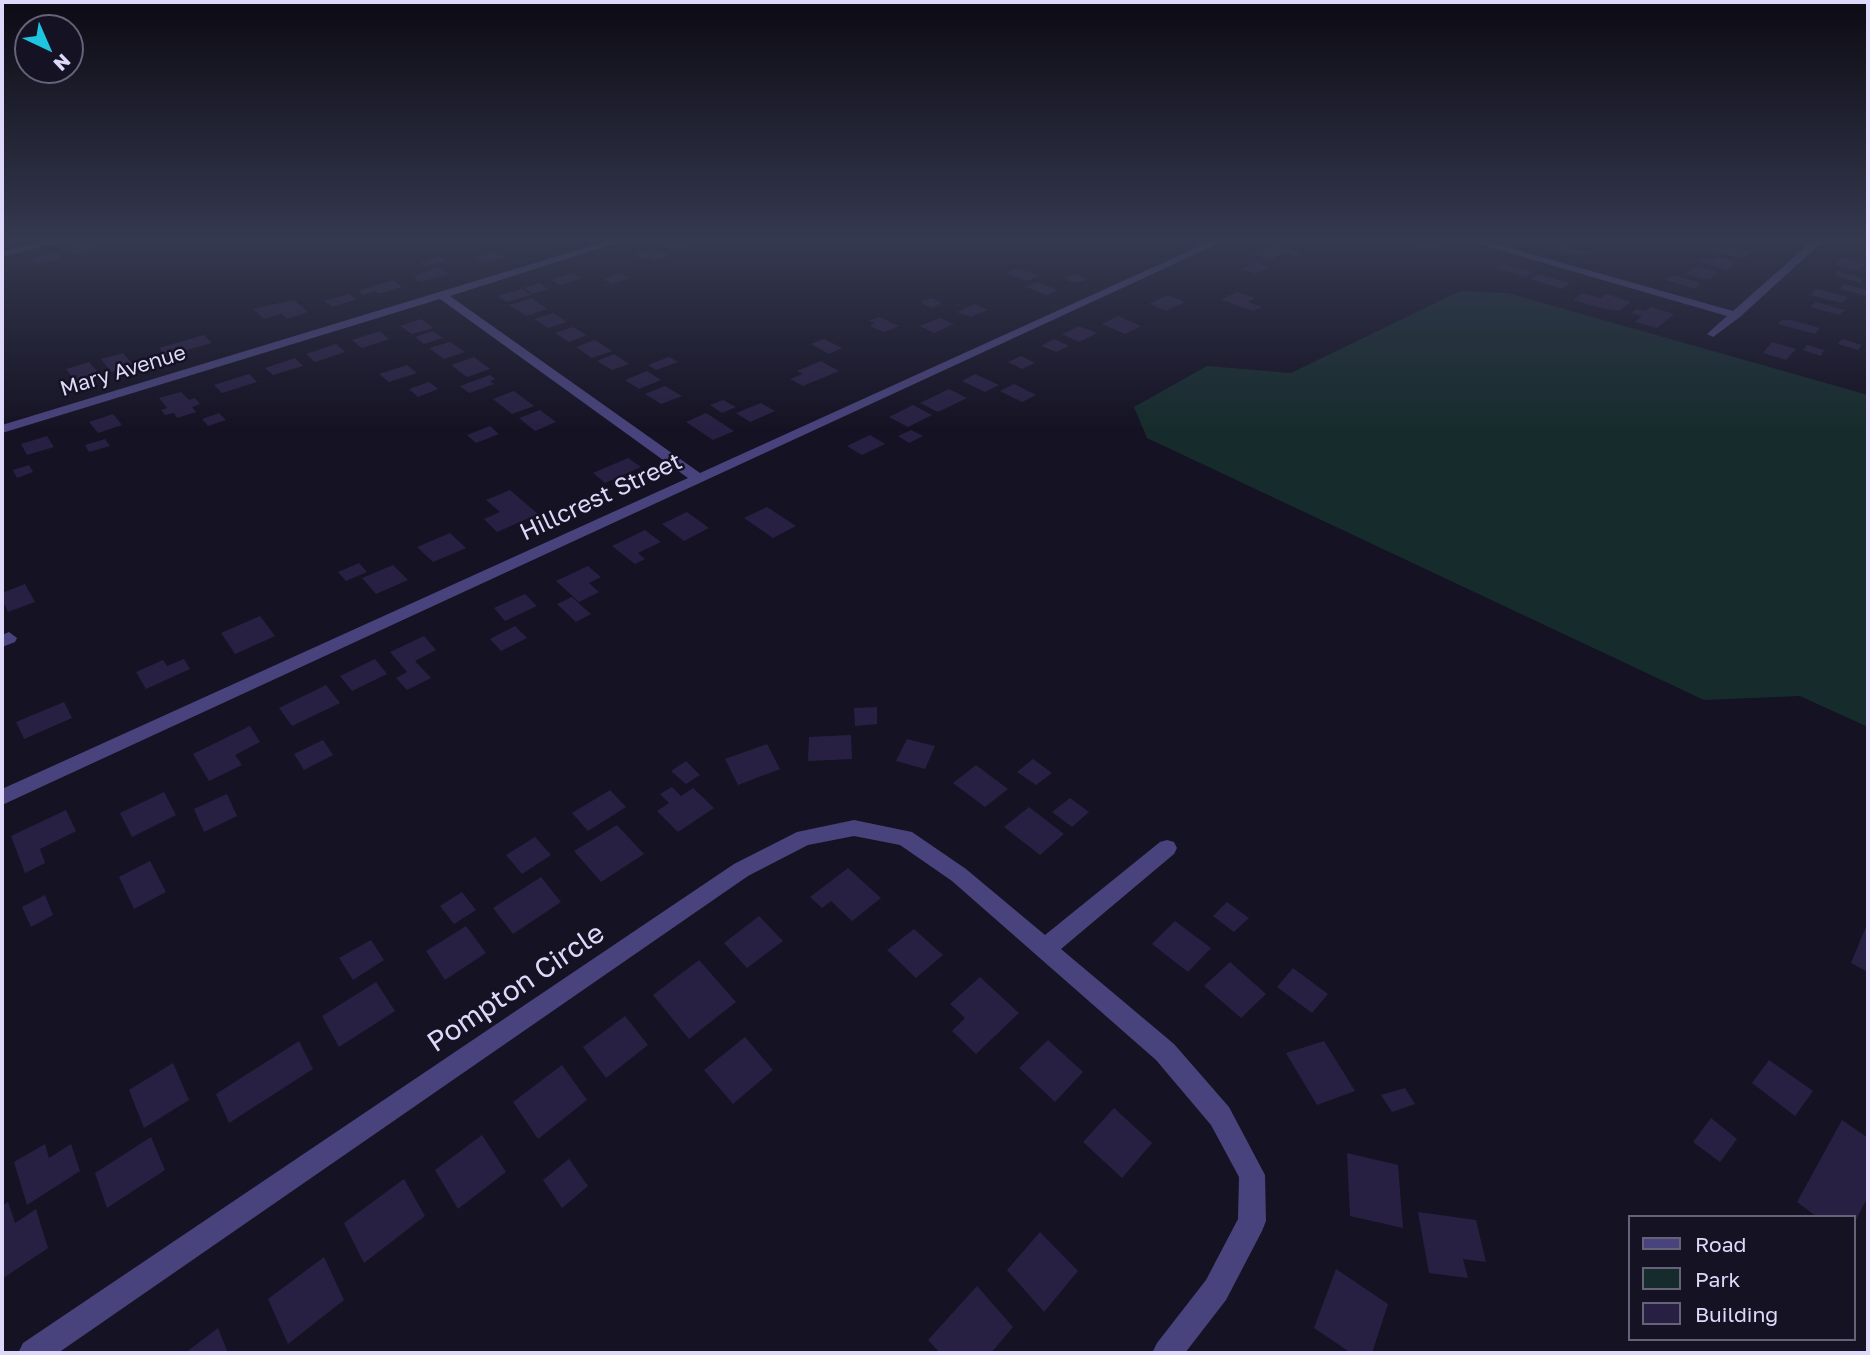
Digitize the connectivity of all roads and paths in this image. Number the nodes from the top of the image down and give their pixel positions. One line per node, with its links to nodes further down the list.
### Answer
1 (408, 304): 8 (street, Mary Avenue)
2 (455, 304): 9 (street)
3 (1080, 304): 9 (street, Hillcrest Street)
4 (1697, 304): 6 (street)
5 (1748, 304): 6 (street)
6 (1736, 315): 7 (street)
7 (1713, 334)
8 (2, 429)
9 (698, 478): 10 (street, Hillcrest Street)
10 (2, 797)
11 (1167, 848): 12 (street)
12 (1044, 950): 13 (street, Pompton Circle); 14 (street, Pompton Circle)
13 (33, 1353)
14 (1167, 1353)

